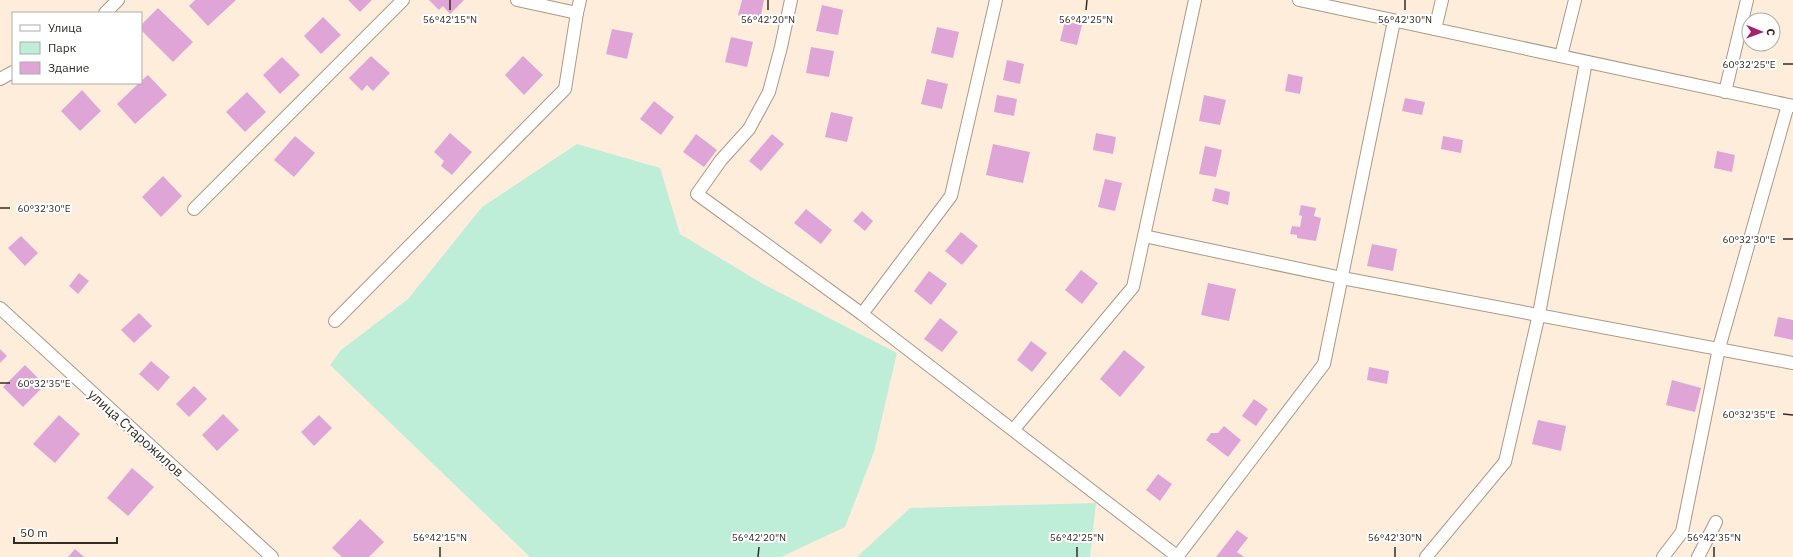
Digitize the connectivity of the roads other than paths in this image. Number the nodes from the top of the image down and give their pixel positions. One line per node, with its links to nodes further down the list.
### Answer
1 (118, 0): 12 (street)
2 (403, 0): 22 (street)
3 (517, 0): 13 (street)
4 (580, 0): 13 (street)
5 (791, 0): 26 (street)
6 (996, 0): 26 (street)
7 (1195, 0): 23 (street)
8 (1299, 0): 14 (street)
9 (1442, 0): 15 (street)
10 (1575, 0): 16 (street)
11 (1748, 0): 20 (street)
12 (106, 12)
13 (577, 14): 28 (street)
14 (1394, 21): 15 (street); 24 (street)
15 (1435, 29): 16 (street)
16 (1561, 56): 17 (street)
17 (1586, 62): 20 (street); 27 (street)
18 (12, 73): 19 (street)
19 (0, 79)
20 (1725, 92): 21 (street)
21 (1791, 106): 29 (street)
22 (194, 209)
23 (1144, 236): 24 (street); 31 (street)
24 (1342, 278): 27 (street); 34 (street)
25 (0, 308): 33 (street, улица Старожилов)
26 (862, 314): 31 (street)
27 (1538, 314): 29 (street); 35 (street)
28 (335, 321)
29 (1719, 348): 30 (street); 36 (street)
30 (1793, 363)
31 (1014, 429): 34 (street)
32 (1716, 522): 37 (street)
33 (271, 557)
34 (1177, 557)
35 (1426, 557)
36 (1663, 557)
37 (1698, 557)

